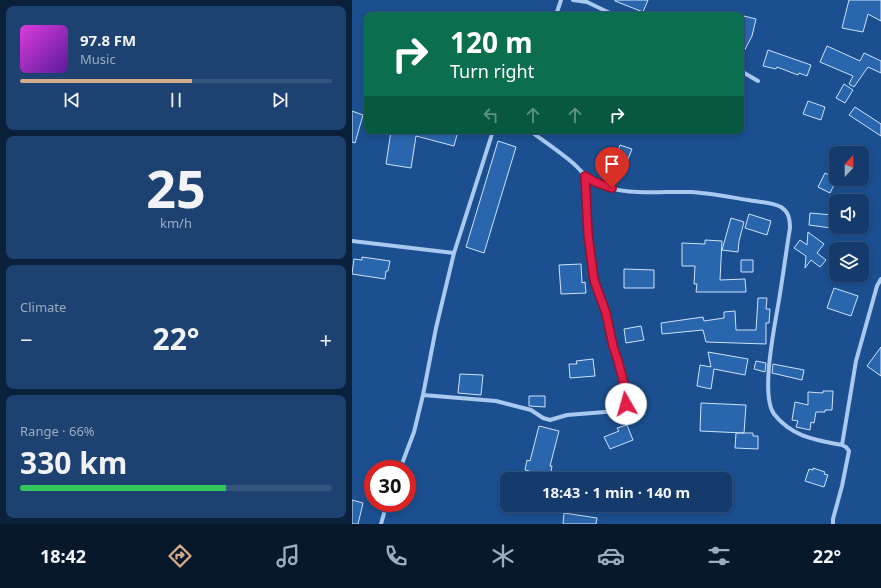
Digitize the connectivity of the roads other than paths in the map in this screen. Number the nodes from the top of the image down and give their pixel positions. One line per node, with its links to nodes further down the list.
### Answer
1 (561, 0): 3 (street)
2 (573, 0): 4 (street)
3 (557, 12)
4 (608, 12)
5 (744, 73): 6 (street)
6 (758, 82)
7 (493, 134): 11 (street)
8 (534, 134): 9 (street)
9 (585, 176): 13 (street); 14 (street)
10 (352, 241): 11 (street)
11 (454, 253): 13 (street)
12 (881, 279): 14 (street)
13 (423, 395): 15 (street)
14 (842, 445): 18 (street)
15 (403, 460)
16 (384, 512): 17 (street)
17 (381, 524)
18 (833, 524)

